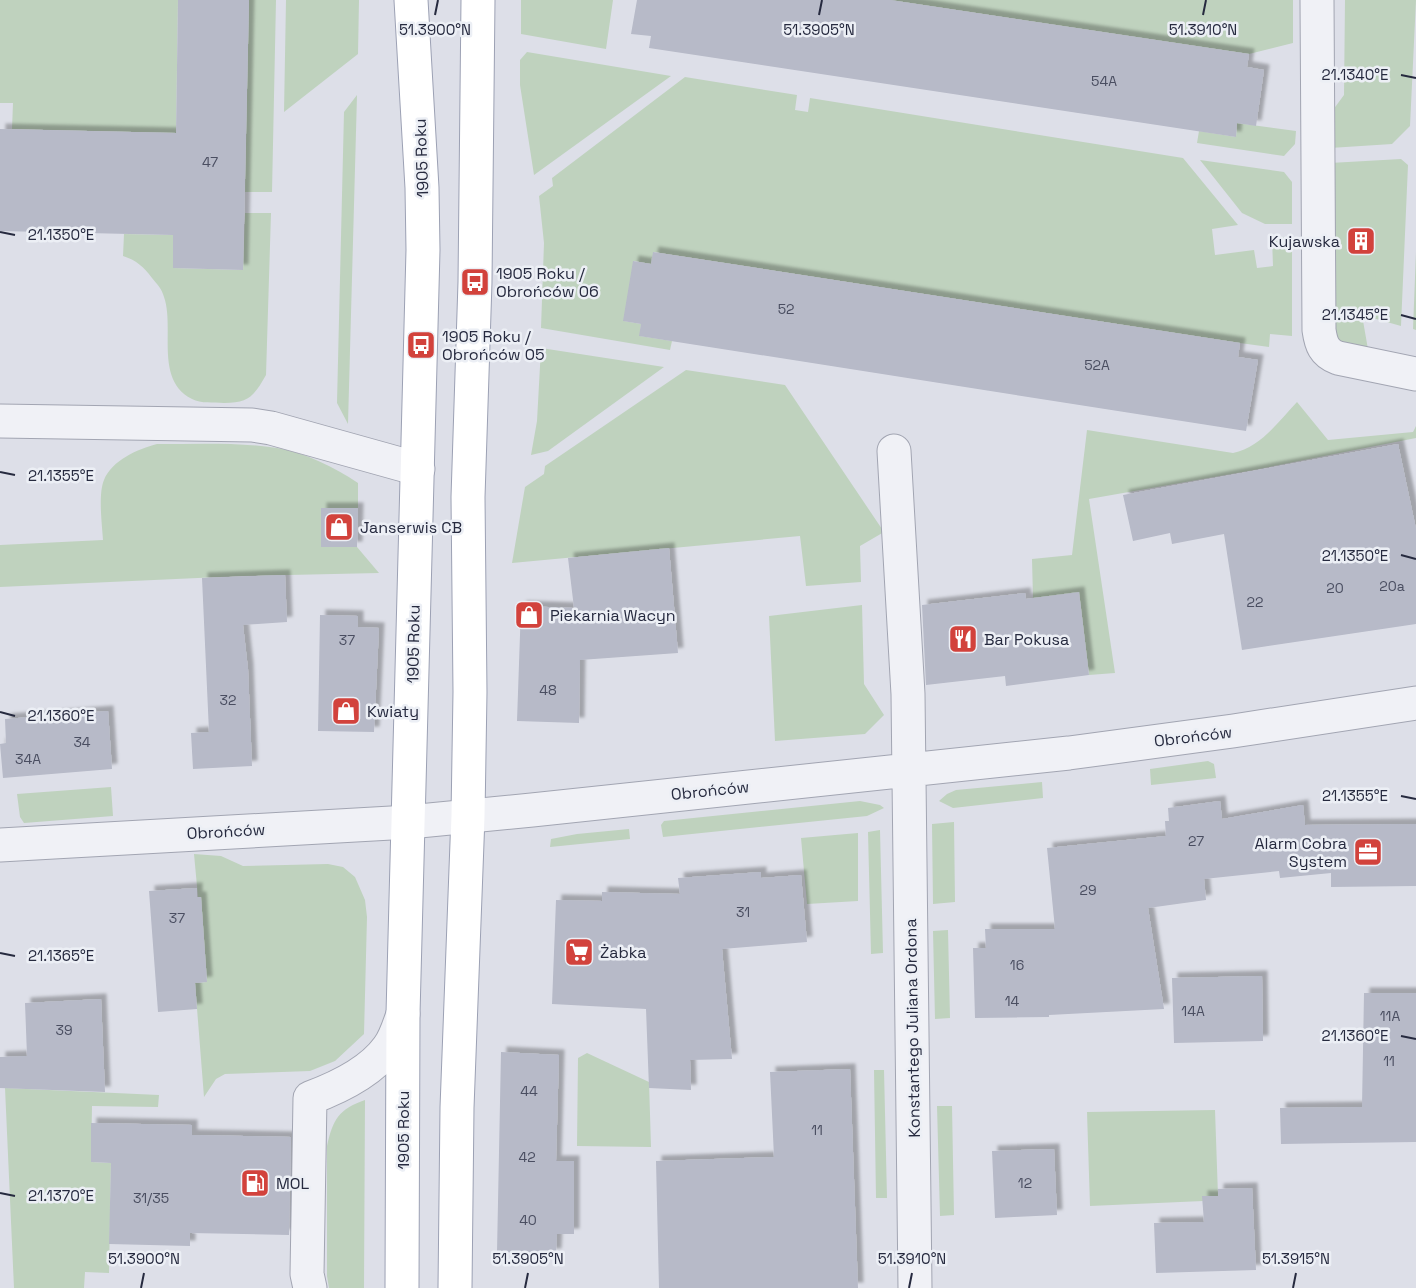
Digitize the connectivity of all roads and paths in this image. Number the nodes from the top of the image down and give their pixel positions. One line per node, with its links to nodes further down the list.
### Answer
1 (411, 0): 7 (main road, 1905 Roku)
2 (478, 0): 10 (main road)
3 (1317, 0): 4 (street)
4 (1416, 374)
5 (0, 421): 7 (street)
6 (894, 451): 9 (street, Konstantego Juliana Ordona)
7 (418, 469): 11 (main road, 1905 Roku)
8 (1416, 703): 9 (street, Obrońców)
9 (909, 768): 10 (street, Obrońców); 17 (street, Konstantego Juliana Ordona)
10 (468, 816): 11 (street, Obrońców); 16 (main road)
11 (409, 822): 12 (street, Obrońców); 13 (main road, 1905 Roku)
12 (0, 845)
13 (404, 1014): 14 (street); 15 (main road, 1905 Roku)
14 (310, 1288)
15 (402, 1288)
16 (455, 1288)
17 (915, 1288)

